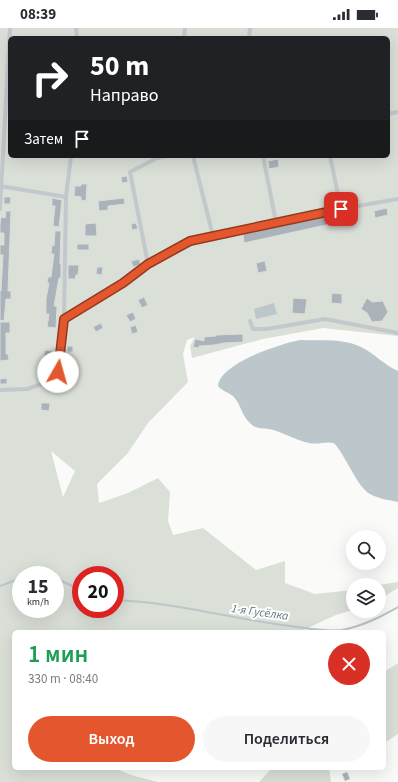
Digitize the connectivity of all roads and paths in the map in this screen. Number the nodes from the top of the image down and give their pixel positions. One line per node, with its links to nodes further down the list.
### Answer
1 (8, 63): 7 (lane)
2 (71, 158): 8 (lane)
3 (157, 158): 14 (lane)
4 (194, 158): 13 (lane)
5 (264, 158): 12 (lane)
6 (330, 158): 11 (lane)
7 (1, 186): 8 (lane); 10 (lane)
8 (66, 197): 15 (lane)
9 (398, 200): 11 (lane)
10 (0, 209)
11 (341, 209): 12 (lane)
12 (276, 222): 13 (lane)
13 (213, 236): 14 (lane)
14 (148, 264): 15 (lane)
15 (64, 319): 18 (lane)
16 (250, 321): 17 (lane)
17 (398, 333)
18 (0, 390)

